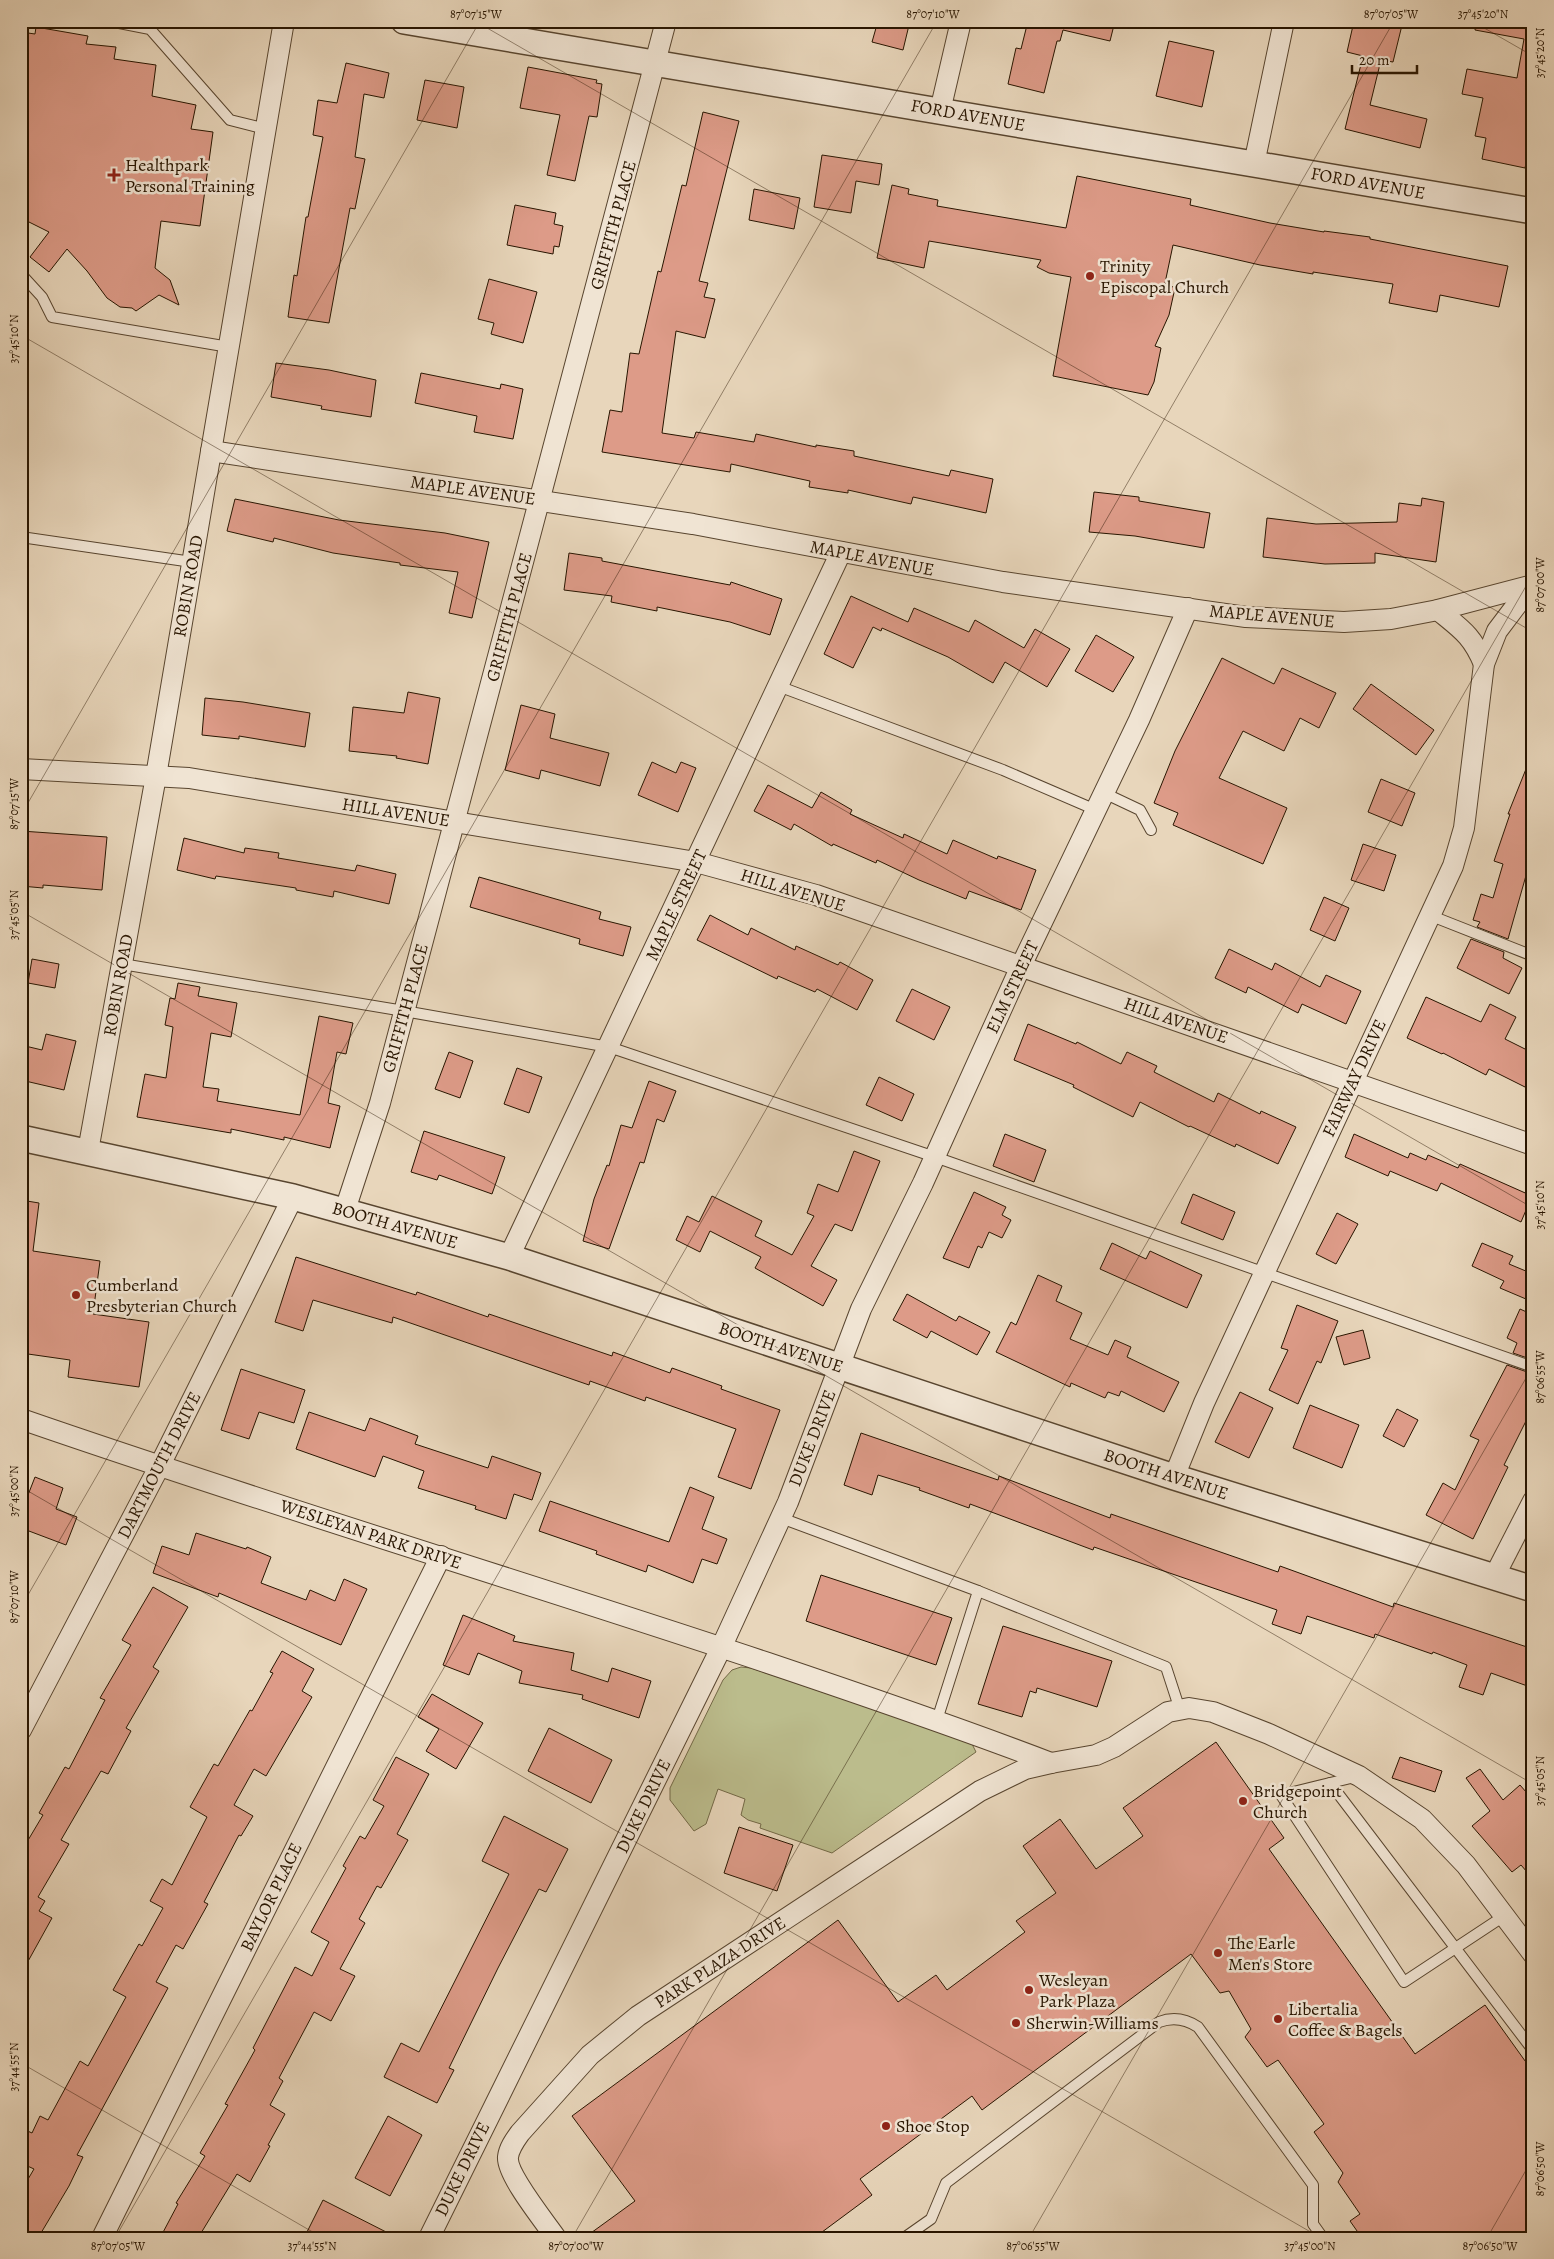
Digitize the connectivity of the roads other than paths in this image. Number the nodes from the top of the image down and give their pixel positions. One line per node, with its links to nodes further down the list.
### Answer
1 (109, 21): 9 (lane)
2 (284, 21): 9 (street, ROBIN ROAD)
3 (404, 21): 7 (street, FORD AVENUE)
4 (666, 21): 7 (street, GRIFFITH PLACE)
5 (961, 21): 8 (street)
6 (1284, 21): 10 (street)
7 (656, 64): 8 (street, FORD AVENUE); 15 (street, GRIFFITH PLACE)
8 (940, 111): 10 (street, FORD AVENUE)
9 (266, 129): 13 (street, ROBIN ROAD)
10 (1254, 164): 11 (street, FORD AVENUE)
11 (1533, 211)
12 (21, 274): 13 (lane)
13 (229, 347): 14 (street, ROBIN ROAD)
14 (211, 451): 15 (street, MAPLE AVENUE); 18 (street, ROBIN ROAD)
15 (540, 500): 17 (street, MAPLE AVENUE); 27 (street, GRIFFITH PLACE)
16 (21, 536): 18 (lane)
17 (841, 552): 20 (street, MAPLE AVENUE); 23 (street, MAPLE STREET)
18 (192, 562): 25 (street, ROBIN ROAD)
19 (1532, 586): 21 (street, MAPLE AVENUE); 22 (street, FAIRWAY DRIVE)
20 (1188, 608): 21 (street, MAPLE AVENUE); 26 (street, ELM STREET)
21 (1438, 610): 22 (street)
22 (1484, 664): 30 (street, FAIRWAY DRIVE)
23 (778, 686): 26 (lane); 29 (street, MAPLE STREET)
24 (21, 768): 25 (street, HILL AVENUE)
25 (156, 776): 27 (street, HILL AVENUE); 32 (street, ROBIN ROAD)
26 (1100, 801): 28 (lane); 33 (street, ELM STREET)
27 (454, 822): 29 (street, HILL AVENUE); 34 (street, GRIFFITH PLACE)
28 (1151, 830)
29 (696, 862): 33 (street, HILL AVENUE); 35 (street, MAPLE STREET)
30 (1429, 915): 31 (lane); 36 (street, FAIRWAY DRIVE)
31 (1533, 956)
32 (122, 964): 34 (lane); 39 (street, ROBIN ROAD)
33 (1021, 966): 36 (street, HILL AVENUE); 40 (street, ELM STREET)
34 (404, 1011): 35 (lane); 42 (street, GRIFFITH PLACE)
35 (608, 1047): 40 (lane); 43 (street, MAPLE STREET)
36 (1352, 1082): 38 (street, HILL AVENUE); 44 (street, FAIRWAY DRIVE)
37 (21, 1138): 39 (street, BOOTH AVENUE)
38 (1533, 1145)
39 (88, 1151): 41 (street, BOOTH AVENUE)
40 (935, 1157): 44 (lane); 45 (street, ELM STREET)
41 (293, 1197): 42 (street, BOOTH AVENUE); 48 (street, DARTMOUTH DRIVE)
42 (345, 1210): 43 (street, BOOTH AVENUE)
43 (509, 1257): 45 (street, BOOTH AVENUE)
44 (1264, 1273): 46 (lane); 49 (street, FAIRWAY DRIVE)
45 (840, 1366): 49 (street, BOOTH AVENUE); 51 (street, DUKE DRIVE)
46 (1533, 1367)
47 (21, 1419): 48 (street, WESLEYAN PARK DRIVE)
48 (159, 1467): 52 (street, WESLEYAN PARK DRIVE); 59 (street, DARTMOUTH DRIVE)
49 (1174, 1477): 53 (street, BOOTH AVENUE)
50 (1533, 1501): 53 (street)
51 (781, 1518): 55 (lane); 56 (street, DUKE DRIVE)
52 (440, 1556): 56 (street, WESLEYAN PARK DRIVE); 67 (street, BAYLOR PLACE)
53 (1494, 1577): 54 (street, BOOTH AVENUE)
54 (1533, 1589)
55 (978, 1591): 57 (lane); 58 (lane)
56 (721, 1648): 58 (street, PARK PLAZA DRIVE); 68 (street, DUKE DRIVE)
57 (1180, 1710): 60 (street, PARK PLAZA DRIVE); 61 (street, PARK PLAZA DRIVE)
58 (937, 1720): 60 (street, PARK PLAZA DRIVE)
59 (21, 1730)
60 (1051, 1762): 69 (street, PARK PLAZA DRIVE)
61 (1359, 1776): 62 (lane); 63 (street, PARK PLAZA DRIVE)
62 (1330, 1783): 64 (lane); 64 (lane)
63 (1504, 1916): 64 (lane); 65 (street, PARK PLAZA DRIVE)
64 (1454, 1947): 66 (lane)
65 (1533, 1954)
66 (1532, 2049)
67 (102, 2238)
68 (429, 2238)
69 (556, 2238)
70 (904, 2238): 71 (lane)
71 (1323, 2238)

